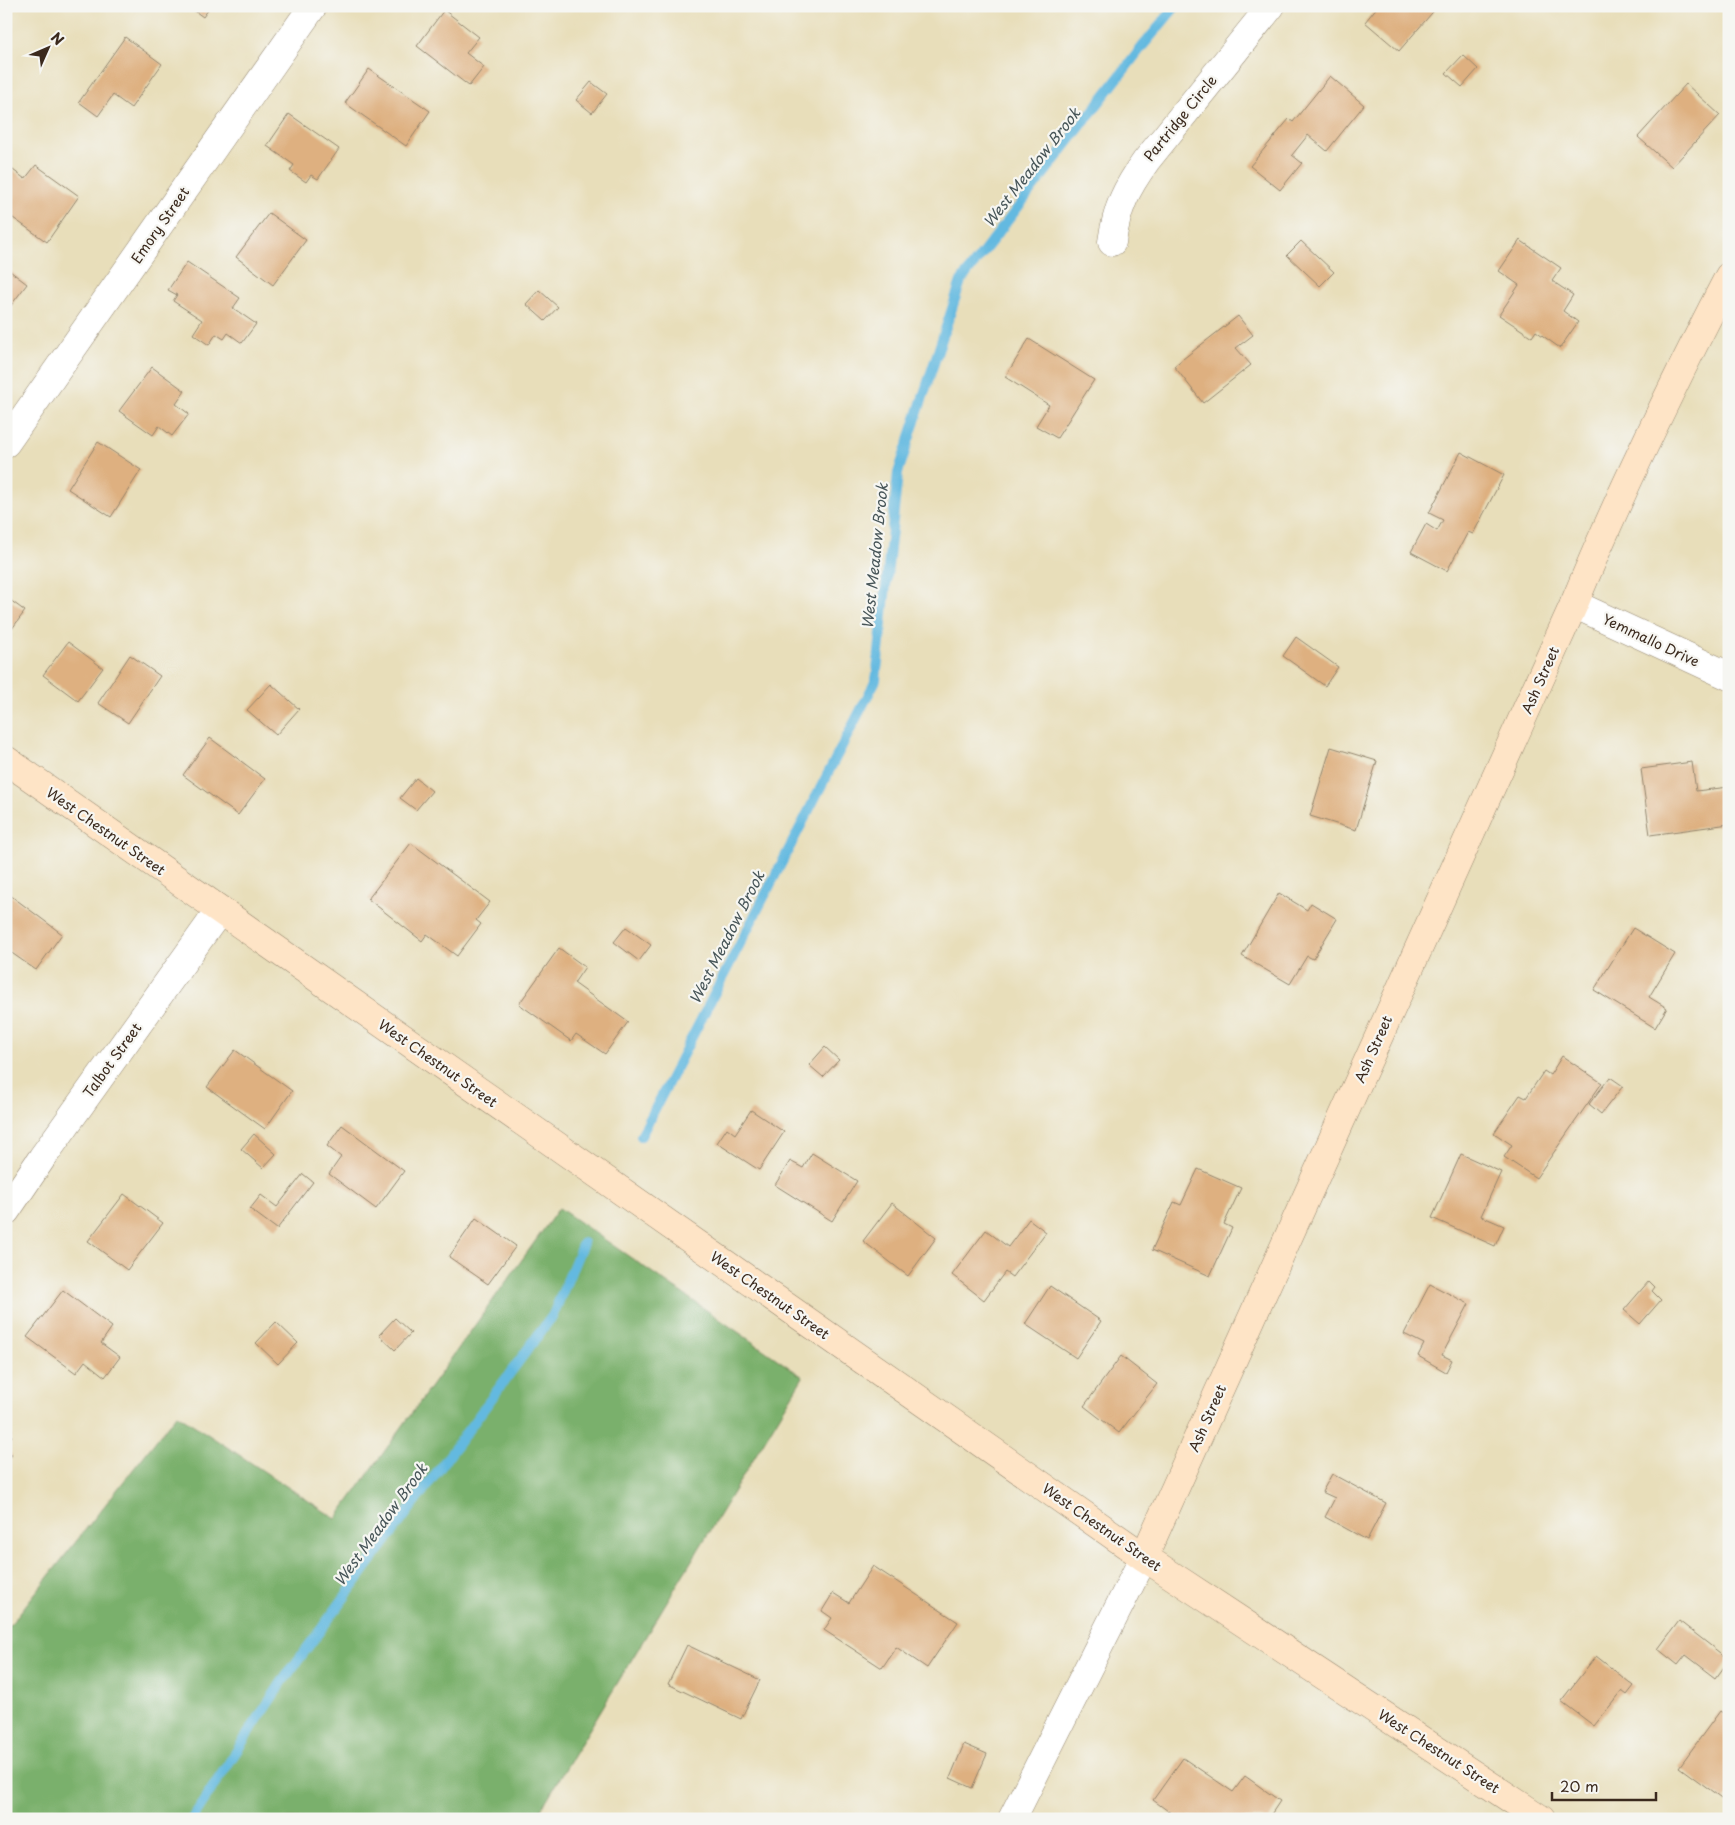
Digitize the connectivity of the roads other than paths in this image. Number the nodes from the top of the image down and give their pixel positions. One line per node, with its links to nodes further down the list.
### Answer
1 (313, 6): 5 (street, Emory Street)
2 (1271, 6): 3 (street, Partridge Circle)
3 (1112, 242)
4 (1729, 276): 6 (main road, Ash Street)
5 (6, 443)
6 (1574, 604): 7 (street, Yemmallo Drive); 11 (main road, Ash Street)
7 (1729, 676)
8 (6, 760): 9 (main road, West Chestnut Street)
9 (220, 910): 10 (street, Talbot Street); 11 (main road, West Chestnut Street)
10 (6, 1211)
11 (1144, 1557): 12 (street, Ash Street); 13 (main road, West Chestnut Street)
12 (1012, 1819)
13 (1541, 1819)

